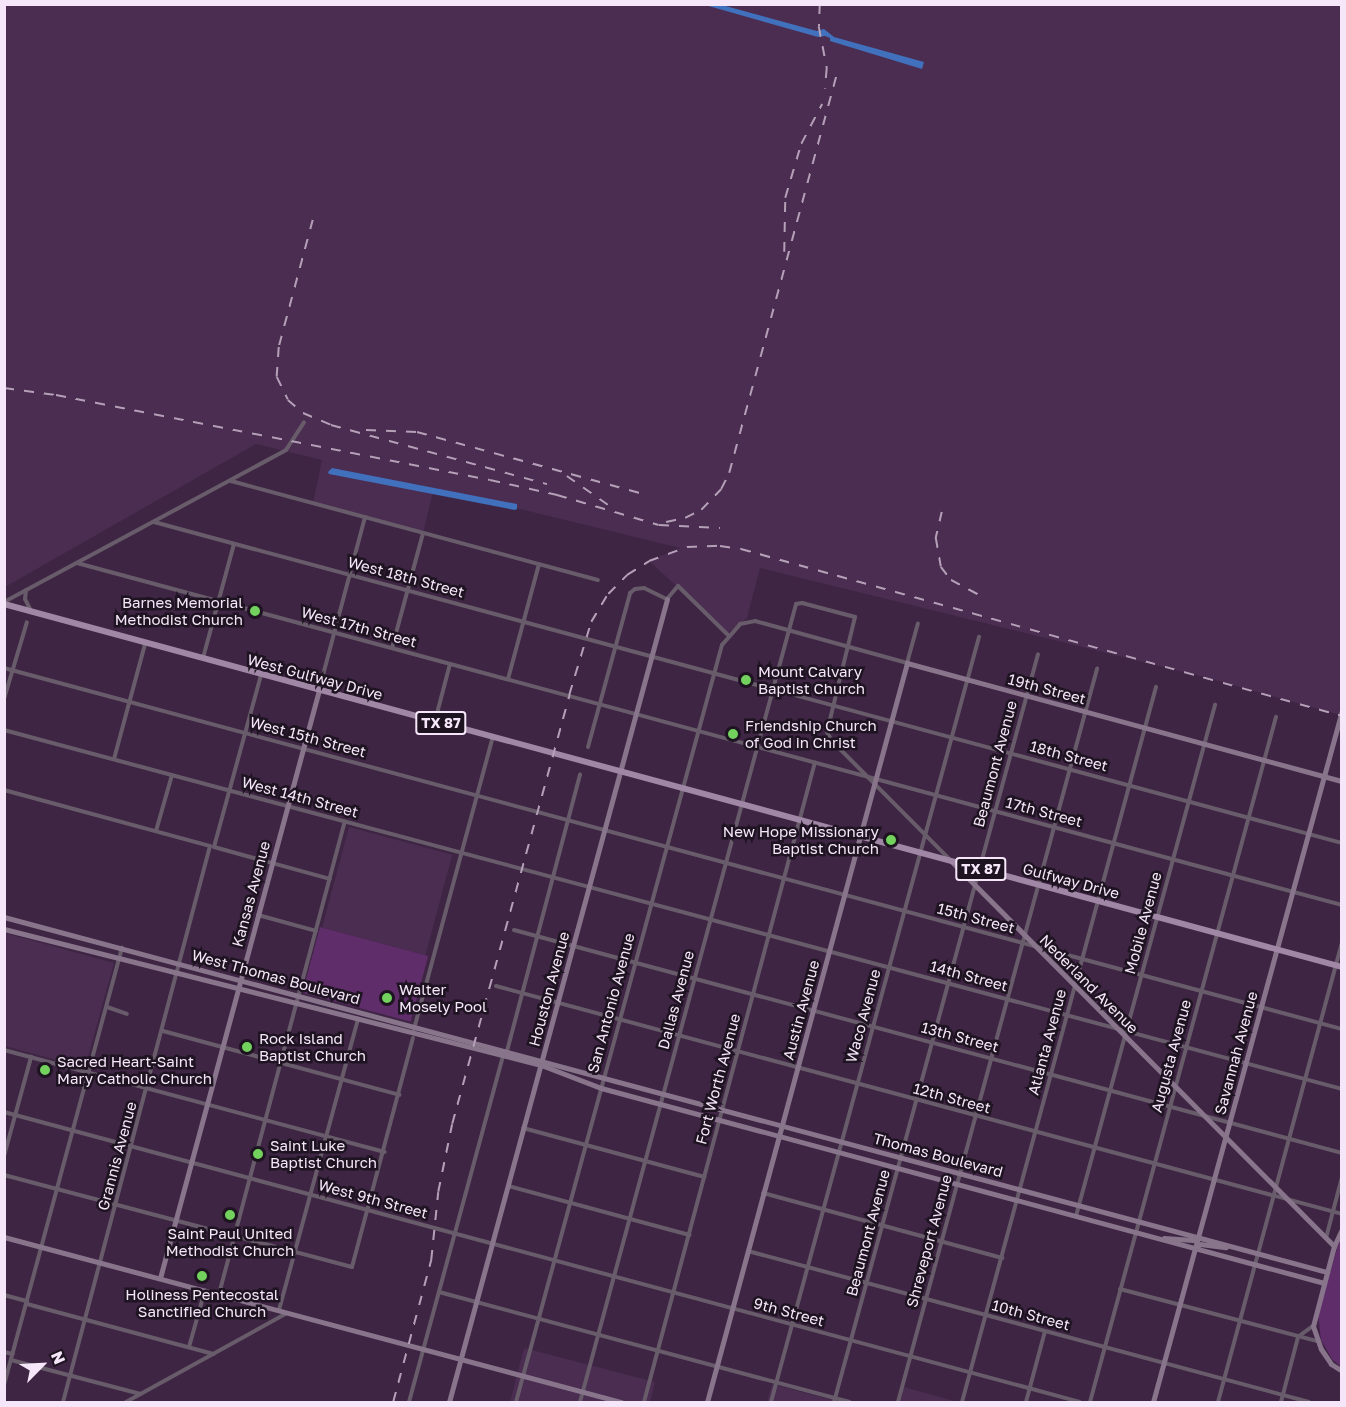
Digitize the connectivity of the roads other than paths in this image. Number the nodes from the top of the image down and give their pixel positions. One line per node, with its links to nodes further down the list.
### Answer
1 (304, 423): 2 (street)
2 (231, 481): 3 (street); 4 (street)
3 (365, 517): 5 (street); 9 (street, Kansas Avenue)
4 (154, 522): 6 (street, West 18th Street); 7 (street)
5 (423, 532): 8 (street); 12 (street)
6 (234, 544): 9 (street, West 18th Street); 14 (street)
7 (77, 563): 11 (street); 14 (street, West 17th Street)
8 (539, 564): 10 (street); 18 (street)
9 (350, 575): 12 (street, West 18th Street); 21 (street, Kansas Avenue)
10 (598, 580)
11 (26, 590): 15 (street); 16 (street)
12 (408, 590): 18 (street, West 18th Street); 27 (street)
13 (667, 599): 22 (street, Houston Avenue); 25 (street); 29 (street, Houston Avenue)
14 (219, 602): 21 (street, West 17th Street); 30 (street)
15 (4, 603): 16 (main road, West Gulfway Drive / TX 87)
16 (32, 611): 24 (main road, West Gulfway Drive / TX 87)
17 (27, 622): 35 (street)
18 (524, 622): 25 (street, West 18th Street); 38 (street)
19 (918, 623): 31 (street, Austin Avenue)
20 (788, 631): 22 (street, 19th Street); 26 (street, 19th Street); 26 (street, Dallas Avenue); 41 (street, Dallas Avenue)
21 (334, 633): 27 (street, West 17th Street); 42 (street, Kansas Avenue)
22 (728, 635): 36 (street, San Antonio Avenue)
23 (979, 637): 39 (street, Waco Avenue)
24 (145, 644): 30 (main road, West Gulfway Drive / TX 87); 45 (street)
25 (615, 646): 29 (street, West 18th Street); 46 (street)
26 (848, 647): 31 (street, 19th Street); 47 (street)
27 (392, 648): 32 (street, West 17th Street)
28 (1038, 654): 43 (street, Beaumont Avenue)
29 (651, 656): 36 (street, 18th Street); 51 (street, Houston Avenue)
30 (203, 659): 37 (main road, West Gulfway Drive / TX 87)
31 (907, 663): 39 (street, 19th Street); 53 (street, Austin Avenue)
32 (450, 664): 38 (street, West 17th Street); 54 (street)
33 (4, 668): 35 (street, West 15th Street)
34 (1097, 669): 50 (street, Shreveport Avenue)
35 (12, 670): 44 (street); 45 (street, West 15th Street)
36 (713, 672): 41 (street, 18th Street); 57 (street, San Antonio Avenue)
37 (261, 675): 42 (main road, West Gulfway Drive / TX 87); 58 (street, Grannis Avenue)
38 (508, 679): 46 (street, West 17th Street)
39 (967, 680): 43 (street, 19th Street); 60 (street, Waco Avenue)
40 (1156, 687): 55 (street, Atlanta Avenue)
41 (772, 689): 47 (street, 18th Street); 63 (street, Dallas Avenue)
42 (319, 690): 54 (main road, West Gulfway Drive / TX 87); 64 (street, Kansas Avenue)
43 (1026, 696): 50 (street, 19th Street); 65 (street, Beaumont Avenue)
44 (4, 699)
45 (130, 702): 58 (street, West 15th Street); 66 (street)
46 (600, 704): 51 (street, West 17th Street); 62 (street)
47 (832, 705): 53 (street, 18th Street); 73 (street, Nederland Avenue)
48 (1215, 705): 61 (street, Mobile Avenue)
49 (1341, 710): 74 (street, Savannah Avenue)
50 (1085, 711): 55 (street, 19th Street); 69 (street, Shreveport Avenue)
51 (636, 714): 57 (street); 70 (street, Houston Avenue)
52 (1276, 717): 67 (street, Augusta Avenue)
53 (891, 721): 60 (street, 18th Street); 76 (street, Austin Avenue)
54 (435, 722): 59 (main road, West Gulfway Drive / TX 87)
55 (1145, 728): 61 (street, 19th Street); 77 (street, Atlanta Avenue)
56 (4, 730): 66 (street, West 14th Street)
57 (698, 730): 63 (street); 78 (street, San Antonio Avenue)
58 (245, 733): 64 (street, West 15th Street); 80 (street, Grannis Avenue)
59 (493, 737): 70 (main road, West Gulfway Drive / TX 87); 81 (street)
60 (951, 737): 65 (street, 18th Street); 82 (street, Waco Avenue)
61 (1204, 744): 67 (street, 19th Street); 83 (street, Mobile Avenue)
62 (588, 747)
63 (757, 747): 68 (street); 84 (street, Dallas Avenue)
64 (303, 748): 81 (street, West 15th Street); 85 (street, Kansas Avenue)
65 (1011, 753): 69 (street, 18th Street); 86 (street, Beaumont Avenue)
66 (114, 759): 72 (street, West 14th Street)
67 (1264, 760): 74 (street, 19th Street); 87 (street, Augusta Avenue)
68 (816, 762): 73 (street); 89 (street, Fort Worth Avenue)
69 (1070, 769): 77 (street, 18th Street); 91 (street, Shreveport Avenue)
70 (620, 772): 78 (main road, Gulfway Drive / TX 87); 92 (street, Houston Avenue)
71 (580, 774): 88 (street)
72 (172, 775): 80 (street, West 14th Street); 93 (street)
73 (866, 775): 76 (street, Nederland Avenue)
74 (1323, 776): 75 (street, 19th Street); 94 (street, Savannah Avenue)
75 (1341, 781)
76 (875, 782): 82 (street, 17th Street); 95 (street, Nederland Avenue); 96 (street, Austin Avenue)
77 (1129, 785): 83 (street, 18th Street); 97 (street, Atlanta Avenue)
78 (682, 789): 84 (main road, Gulfway Drive / TX 87); 99 (street, San Antonio Avenue)
79 (4, 790): 93 (street)
80 (230, 790): 85 (street, West 14th Street); 100 (street, Grannis Avenue)
81 (477, 795): 88 (street, West 15th Street); 101 (street)
82 (936, 795): 86 (street, 17th Street); 95 (street, Waco Avenue)
83 (1189, 801): 87 (street, 18th Street); 103 (street, Mobile Avenue)
84 (741, 805): 89 (main road, Gulfway Drive / TX 87); 105 (street, Dallas Avenue)
85 (288, 806): 90 (street, West 14th Street); 106 (street, Kansas Avenue)
86 (995, 811): 91 (street, 17th Street); 107 (street, Beaumont Avenue)
87 (1248, 817): 94 (street, 18th Street); 108 (street, Augusta Avenue)
88 (568, 820): 92 (street, West 15th Street); 109 (street)
89 (801, 821): 96 (main road, Gulfway Drive / TX 87); 110 (street, Fort Worth Avenue)
90 (345, 822): 101 (street, West 14th Street); 111 (street)
91 (1054, 827): 97 (street, 17th Street); 112 (street, Shreveport Avenue)
92 (604, 830): 99 (street, 15th Street); 113 (street, Houston Avenue)
93 (156, 831): 100 (street)
94 (1308, 833): 98 (street, 18th Street); 115 (street, Savannah Avenue)
95 (925, 835): 102 (street, Waco Avenue); 104 (street, Nederland Avenue)
96 (860, 837): 102 (main road, Gulfway Drive / TX 87); 116 (street, Austin Avenue)
97 (1113, 843): 103 (street, 17th Street); 117 (street, Atlanta Avenue)
98 (1341, 843)
99 (666, 846): 105 (street, 15th Street); 118 (street, San Antonio Avenue)
100 (212, 847): 106 (street); 145 (street, Grannis Avenue)
101 (461, 853): 109 (street, West 14th Street); 171 (street)
102 (920, 853): 104 (main road, Gulfway Drive / TX 87); 120 (street, Waco Avenue)
103 (1173, 859): 108 (street, 17th Street); 123 (street, Mobile Avenue)
104 (951, 861): 107 (main road, Gulfway Drive / TX 87); 114 (street, Nederland Avenue)
105 (725, 862): 110 (street, 15th Street); 124 (street, Dallas Avenue)
106 (272, 864): 111 (street); 121 (street, Kansas Avenue)
107 (979, 869): 112 (main road, Gulfway Drive / TX 87); 114 (street, Beaumont Avenue)
108 (1232, 875): 115 (street, 17th Street); 130 (street, Augusta Avenue)
109 (553, 878): 113 (street, West 14th Street); 132 (street)
110 (785, 878): 116 (street, 15th Street); 131 (street, Fort Worth Avenue)
111 (330, 879): 129 (street)
112 (1039, 885): 117 (main road, Gulfway Drive / TX 87); 133 (street, Shreveport Avenue)
113 (590, 886): 118 (street, 14th Street); 137 (street, Houston Avenue)
114 (975, 886): 126 (street, Beaumont Avenue); 133 (street, Nederland Avenue)
115 (1292, 891): 119 (street, 17th Street); 140 (street, Savannah Avenue)
116 (844, 895): 120 (street, 15th Street); 141 (street, Austin Avenue)
117 (1098, 901): 123 (main road, Gulfway Drive / TX 87); 143 (street, Atlanta Avenue)
118 (652, 903): 124 (street, 14th Street); 144 (street, San Antonio Avenue)
119 (1341, 905)
120 (904, 911): 126 (street, 15th Street); 147 (street, Waco Avenue)
121 (258, 915): 129 (street); 151 (street, Kansas Avenue)
122 (4, 917): 125 (street, West Thomas Boulevard)
123 (1157, 917): 130 (main road, Gulfway Drive / TX 87); 149 (street, Mobile Avenue)
124 (711, 919): 131 (street, 14th Street); 150 (street, Dallas Avenue)
125 (37, 925): 134 (street); 139 (street, West Thomas Boulevard)
126 (963, 927): 135 (street, 15th Street); 152 (street, Beaumont Avenue)
127 (4, 929): 134 (street, West Thomas Boulevard)
128 (514, 930): 132 (street, 13th Street)
129 (316, 931): 159 (street)
130 (1217, 933): 140 (main road, Gulfway Drive / TX 87); 156 (street, Augusta Avenue)
131 (770, 935): 141 (street, 14th Street); 158 (street, Fort Worth Avenue)
132 (537, 936): 137 (street, 13th Street); 157 (street)
133 (1025, 936): 135 (street, Shreveport Avenue); 138 (street, Nederland Avenue)
134 (34, 937): 142 (street, West Thomas Boulevard)
135 (1023, 943): 138 (street, 15th Street); 160 (street, Shreveport Avenue)
136 (1341, 944): 146 (street)
137 (573, 945): 144 (street, 13th Street); 161 (street, Houston Avenue)
138 (1034, 945): 143 (street, 15th Street); 154 (street, Nederland Avenue)
139 (122, 948): 142 (street); 145 (street, West Thomas Boulevard)
140 (1276, 949): 146 (main road, Gulfway Drive / TX 87); 164 (street, Savannah Avenue)
141 (830, 951): 147 (street, 14th Street); 165 (street, Austin Avenue)
142 (120, 957): 148 (street, West Thomas Boulevard); 163 (street)
143 (1082, 958): 149 (street, 15th Street); 154 (street, Atlanta Avenue)
144 (635, 962): 150 (street, 13th Street); 169 (street, San Antonio Avenue)
145 (180, 963): 148 (street, Grannis Avenue); 151 (street, West Thomas Boulevard)
146 (1339, 966): 170 (street)
147 (889, 967): 152 (street, 14th Street); 172 (street, Waco Avenue)
148 (178, 973): 155 (street, West Thomas Boulevard); 174 (street, Grannis Avenue)
149 (1141, 975): 156 (street, 15th Street); 175 (street, Mobile Avenue)
150 (694, 978): 158 (street, 13th Street); 177 (street, Dallas Avenue)
151 (241, 979): 155 (street, Kansas Avenue); 159 (street, West Thomas Boulevard)
152 (948, 983): 160 (street, 14th Street); 178 (street, Beaumont Avenue)
153 (496, 986): 157 (street, 12th Street)
154 (1075, 986): 167 (street, Atlanta Avenue); 175 (street, Nederland Avenue)
155 (238, 988): 162 (street, West Thomas Boulevard); 179 (street, Kansas Avenue)
156 (1201, 991): 164 (street, 15th Street); 180 (street, Augusta Avenue)
157 (522, 993): 161 (street, 12th Street); 183 (street)
158 (753, 994): 165 (street, 13th Street); 182 (street, Fort Worth Avenue)
159 (299, 996): 162 (street); 171 (street, West Thomas Boulevard)
160 (1008, 999): 167 (street, 14th Street); 185 (street, Shreveport Avenue)
161 (557, 1003): 169 (street, 12th Street); 187 (street, Houston Avenue)
162 (297, 1004): 168 (street, West Thomas Boulevard); 186 (street)
163 (107, 1007): 166 (street); 190 (street)
164 (1261, 1007): 170 (street, 15th Street); 188 (street, Savannah Avenue)
165 (813, 1010): 172 (street, 13th Street); 189 (street, Austin Avenue)
166 (127, 1014)
167 (1067, 1015): 175 (street, 14th Street); 191 (street, Atlanta Avenue)
168 (358, 1019): 176 (street, West Thomas Boulevard); 193 (street)
169 (619, 1020): 177 (street, 12th Street); 192 (street, San Antonio Avenue)
170 (1320, 1023): 173 (street, 15th Street); 194 (street)
171 (414, 1026): 176 (street); 183 (street, West Thomas Boulevard)
172 (872, 1026): 178 (street, 13th Street); 195 (street, Waco Avenue)
173 (1341, 1029)
174 (163, 1031): 179 (street); 198 (street, Grannis Avenue)
175 (1124, 1033): 180 (street, 14th Street); 196 (street, Nederland Avenue); 200 (street, Mobile Avenue)
176 (414, 1036): 183 (street, West Thomas Boulevard); 202 (street)
177 (679, 1036): 182 (street, 12th Street); 201 (street, Dallas Avenue)
178 (932, 1042): 185 (street, 13th Street); 203 (street, Beaumont Avenue)
179 (222, 1047): 186 (street); 205 (street, Kansas Avenue)
180 (1186, 1047): 188 (street, 14th Street); 196 (street, Augusta Avenue)
181 (4, 1050): 184 (street)
182 (738, 1052): 189 (street, 12th Street); 207 (street, Fort Worth Avenue)
183 (505, 1054): 187 (street, West Thomas Boulevard); 266 (street)
184 (31, 1058): 190 (street); 209 (street)
185 (992, 1058): 191 (street, 13th Street); 211 (street, Shreveport Avenue)
186 (282, 1063): 193 (street); 213 (street)
187 (541, 1063): 192 (street, Thomas Boulevard); 197 (street, Thomas Boulevard); 216 (street, Houston Avenue)
188 (1246, 1063): 194 (street, 14th Street); 214 (street, Savannah Avenue)
189 (797, 1068): 195 (street, 12th Street); 215 (street, Austin Avenue)
190 (89, 1073): 198 (street); 217 (street)
191 (1051, 1074): 200 (street, 13th Street); 218 (street, Atlanta Avenue)
192 (604, 1077): 197 (street, San Antonio Avenue); 201 (street, Thomas Boulevard)
193 (341, 1079): 202 (street); 220 (street)
194 (1305, 1080): 199 (street, 14th Street); 222 (street)
195 (857, 1084): 203 (street, 12th Street); 223 (street, Waco Avenue)
196 (1174, 1086): 206 (street, Augusta Avenue); 210 (street, Nederland Avenue)
197 (601, 1088): 204 (street, Thomas Boulevard); 224 (street, San Antonio Avenue)
198 (147, 1089): 205 (street); 225 (street, Grannis Avenue)
199 (1341, 1089)
200 (1110, 1090): 206 (street, 13th Street); 226 (street, Mobile Avenue)
201 (663, 1093): 204 (street, Dallas Avenue); 207 (street, Thomas Boulevard)
202 (400, 1095): 227 (street)
203 (916, 1100): 211 (street, 12th Street); 231 (street, Beaumont Avenue)
204 (660, 1104): 212 (street, Thomas Boulevard); 232 (street, Dallas Avenue)
205 (206, 1105): 213 (street); 233 (street, Kansas Avenue)
206 (1170, 1106): 210 (street, 13th Street); 234 (street, Augusta Avenue)
207 (723, 1109): 212 (street, Fort Worth Avenue); 215 (street, Thomas Boulevard)
208 (4, 1112): 209 (street, West 9th Street)
209 (16, 1115): 217 (street, West 9th Street); 230 (street)
210 (1204, 1115): 214 (street, 13th Street); 221 (street, Nederland Avenue)
211 (976, 1116): 218 (street, 12th Street); 236 (street, Shreveport Avenue)
212 (720, 1120): 219 (street, Thomas Boulevard); 238 (street, Fort Worth Avenue)
213 (266, 1121): 220 (street); 240 (street)
214 (1229, 1122): 221 (street, Savannah Avenue); 222 (street, 13th Street)
215 (782, 1125): 219 (street, Austin Avenue); 223 (street, Thomas Boulevard)
216 (524, 1128): 224 (street); 243 (street, Houston Avenue)
217 (74, 1131): 225 (street, West 9th Street); 245 (street)
218 (1035, 1132): 226 (street, 12th Street); 246 (street, Atlanta Avenue)
219 (779, 1136): 228 (street, Thomas Boulevard); 247 (street, Austin Avenue)
220 (326, 1137): 227 (street); 248 (street)
221 (1225, 1137): 241 (street, Savannah Avenue); 244 (street, Nederland Avenue)
222 (1288, 1138): 229 (street, 13th Street); 244 (street)
223 (842, 1141): 228 (street, Waco Avenue); 231 (street, Thomas Boulevard)
224 (586, 1145): 232 (street); 252 (street, San Antonio Avenue)
225 (132, 1146): 233 (street, West 9th Street); 253 (street, Grannis Avenue)
226 (1095, 1148): 234 (street, 12th Street); 254 (street, Mobile Avenue)
227 (385, 1152): 256 (street)
228 (838, 1152): 235 (street, Thomas Boulevard); 255 (street, Waco Avenue)
229 (1341, 1153)
230 (4, 1156)
231 (901, 1157): 235 (street, Beaumont Avenue); 236 (street, Thomas Boulevard)
232 (645, 1161): 238 (street); 260 (street, Dallas Avenue)
233 (191, 1162): 240 (street, West 9th Street); 261 (street, Kansas Avenue)
234 (1154, 1164): 241 (street, 12th Street); 262 (street, Augusta Avenue)
235 (898, 1168): 242 (street, Thomas Boulevard); 263 (street, Beaumont Avenue)
236 (960, 1173): 242 (street, Shreveport Avenue); 246 (street, Thomas Boulevard)
237 (4, 1175): 245 (street)
238 (705, 1177): 267 (street, Fort Worth Avenue)
239 (1341, 1177): 257 (street)
240 (251, 1179): 248 (street, West 9th Street); 268 (street)
241 (1214, 1180): 249 (street, 12th Street); 270 (street, Savannah Avenue)
242 (957, 1184): 251 (street, Thomas Boulevard); 273 (street, Shreveport Avenue)
243 (508, 1186): 252 (street); 274 (street, Houston Avenue)
244 (1275, 1187): 249 (street); 250 (street, Nederland Avenue)
245 (58, 1189): 253 (street); 276 (street)
246 (1020, 1189): 251 (street, Atlanta Avenue); 254 (street, Thomas Boulevard)
247 (763, 1193): 255 (street); 279 (street, Austin Avenue)
248 (310, 1195): 256 (street, West 9th Street); 280 (street)
249 (1273, 1196): 250 (street, 12th Street); 281 (street)
250 (1288, 1199): 257 (street, 12th Street); 272 (street, Nederland Avenue)
251 (1017, 1200): 259 (street, Thomas Boulevard); 282 (street, Atlanta Avenue)
252 (570, 1203): 260 (street); 283 (street, San Antonio Avenue)
253 (116, 1204): 261 (street); 284 (street, Grannis Avenue)
254 (1079, 1205): 259 (street, Mobile Avenue); 262 (street, Thomas Boulevard)
255 (823, 1209): 263 (street); 286 (street, Waco Avenue)
256 (369, 1211): 266 (street, West 9th Street); 280 (street)
257 (1332, 1212): 258 (street, 12th Street); 272 (street)
258 (1341, 1214)
259 (1076, 1216): 265 (street, Thomas Boulevard)
260 (629, 1219): 267 (street); 288 (street, Dallas Avenue)
261 (175, 1220): 268 (street); 289 (street, Kansas Avenue)
262 (1139, 1221): 265 (street, Augusta Avenue); 270 (street, Thomas Boulevard)
263 (882, 1225): 273 (street); 290 (street, Beaumont Avenue)
264 (1341, 1230): 275 (street)
265 (1136, 1232): 271 (street, Thomas Boulevard); 292 (street, Augusta Avenue)
266 (455, 1234): 274 (street, West 9th Street); 294 (street)
267 (689, 1235): 295 (street, Fort Worth Avenue)
268 (235, 1236): 280 (street); 296 (street)
269 (4, 1237): 276 (street)
270 (1198, 1237): 271 (street); 277 (street, Thomas Boulevard); 278 (street, Savannah Avenue)
271 (1159, 1238): 278 (street, Thomas Boulevard)
272 (1326, 1238): 275 (street, Nederland Avenue)
273 (942, 1241): 282 (street); 298 (street, Shreveport Avenue)
274 (492, 1244): 283 (street, 9th Street); 300 (street, Houston Avenue)
275 (1334, 1246): 287 (street)
276 (42, 1247): 284 (street); 299 (street)
277 (1234, 1247): 278 (street); 281 (street, Thomas Boulevard)
278 (1195, 1248): 285 (street, Thomas Boulevard); 301 (street, Savannah Avenue)
279 (748, 1251): 286 (street, 10th Street); 302 (street, Austin Avenue)
280 (294, 1253): 303 (street)
281 (1257, 1253): 285 (street); 287 (street, Thomas Boulevard)
282 (1002, 1258): 305 (street, Atlanta Avenue)
283 (555, 1261): 288 (street, 9th Street); 307 (street, San Antonio Avenue)
284 (100, 1262): 289 (street); 306 (street, Grannis Avenue)
285 (1254, 1264): 291 (street, Thomas Boulevard); 308 (street)
286 (807, 1267): 290 (street, 10th Street); 309 (street, Waco Avenue)
287 (1327, 1272): 291 (street)
288 (613, 1276): 295 (street, 9th Street); 312 (street, Dallas Avenue)
289 (160, 1278): 293 (street)
290 (867, 1283): 298 (street, 10th Street); 314 (street, Beaumont Avenue)
291 (1324, 1283): 310 (street)
292 (1120, 1289): 301 (street); 317 (street, Augusta Avenue)
293 (205, 1290): 296 (street); 316 (street)
294 (440, 1292): 300 (street); 318 (street)
295 (673, 1293): 302 (street, 9th Street); 319 (street, Fort Worth Avenue)
296 (219, 1294): 303 (street)
297 (4, 1295): 299 (street)
298 (926, 1299): 305 (street, 10th Street); 323 (street, Shreveport Avenue)
299 (27, 1302): 306 (street); 321 (street)
300 (477, 1302): 307 (street); 325 (street, Houston Avenue)
301 (1180, 1305): 308 (street); 326 (street, Savannah Avenue)
302 (732, 1309): 309 (street, 9th Street); 327 (street, Austin Avenue)
303 (279, 1310): 304 (street)
304 (287, 1312): 318 (street); 322 (street)
305 (987, 1316): 311 (street, 10th Street); 329 (street, Atlanta Avenue)
306 (85, 1319): 316 (street); 330 (street, Grannis Avenue)
307 (539, 1319): 312 (street); 331 (street, San Antonio Avenue)
308 (1239, 1322): 313 (street); 332 (street)
309 (792, 1325): 314 (street, 9th Street); 333 (street, Waco Avenue)
310 (1313, 1326): 313 (street); 315 (street)
311 (1045, 1331): 317 (street, 10th Street); 335 (street)
312 (598, 1335): 319 (street); 336 (street, Dallas Avenue)
313 (1298, 1336): 315 (street); 338 (street)
314 (851, 1341): 323 (street, 9th Street); 339 (street, Beaumont Avenue)
315 (1317, 1341): 328 (street)
316 (189, 1347): 322 (street)
317 (1104, 1347): 326 (street, 10th Street); 355 (street, Augusta Avenue)
318 (424, 1350): 325 (street); 342 (street)
319 (658, 1351): 327 (street); 347 (street, Fort Worth Avenue)
320 (4, 1352): 321 (street)
321 (13, 1354): 324 (street)
322 (213, 1354): 337 (street)
323 (910, 1357): 329 (street, 9th Street); 351 (street, Shreveport Avenue)
324 (11, 1360): 330 (street); 334 (street)
325 (461, 1360): 331 (street); 343 (street, Houston Avenue)
326 (1164, 1363): 332 (street, 10th Street); 356 (street, Savannah Avenue)
327 (716, 1366): 333 (street); 348 (street, Austin Avenue)
328 (1341, 1371)
329 (970, 1373): 335 (street, 9th Street); 352 (street, Atlanta Avenue)
330 (70, 1376): 337 (street); 340 (street, Grannis Avenue)
331 (523, 1376): 336 (street); 344 (street, San Antonio Avenue)
332 (1224, 1379): 338 (street, 10th Street); 357 (street)
333 (776, 1383): 339 (street); 349 (street, Waco Avenue)
334 (4, 1385)
335 (1029, 1389): 353 (street); 354 (street, 9th Street)
336 (583, 1392): 345 (street, Dallas Avenue); 346 (street)
337 (141, 1394): 341 (street)
338 (1283, 1395): 358 (street); 359 (street, 10th Street)
339 (835, 1401): 350 (street)
340 (63, 1402)
341 (126, 1402)
342 (409, 1402)
343 (449, 1402)
344 (516, 1402)
345 (580, 1402)
346 (621, 1402)
347 (644, 1402)
348 (707, 1402)
349 (771, 1402)
350 (850, 1402)
351 (898, 1402)
352 (962, 1402)
353 (1026, 1402)
354 (1080, 1402)
355 (1090, 1402)
356 (1153, 1402)
357 (1218, 1402)
358 (1281, 1402)
359 (1309, 1402)

